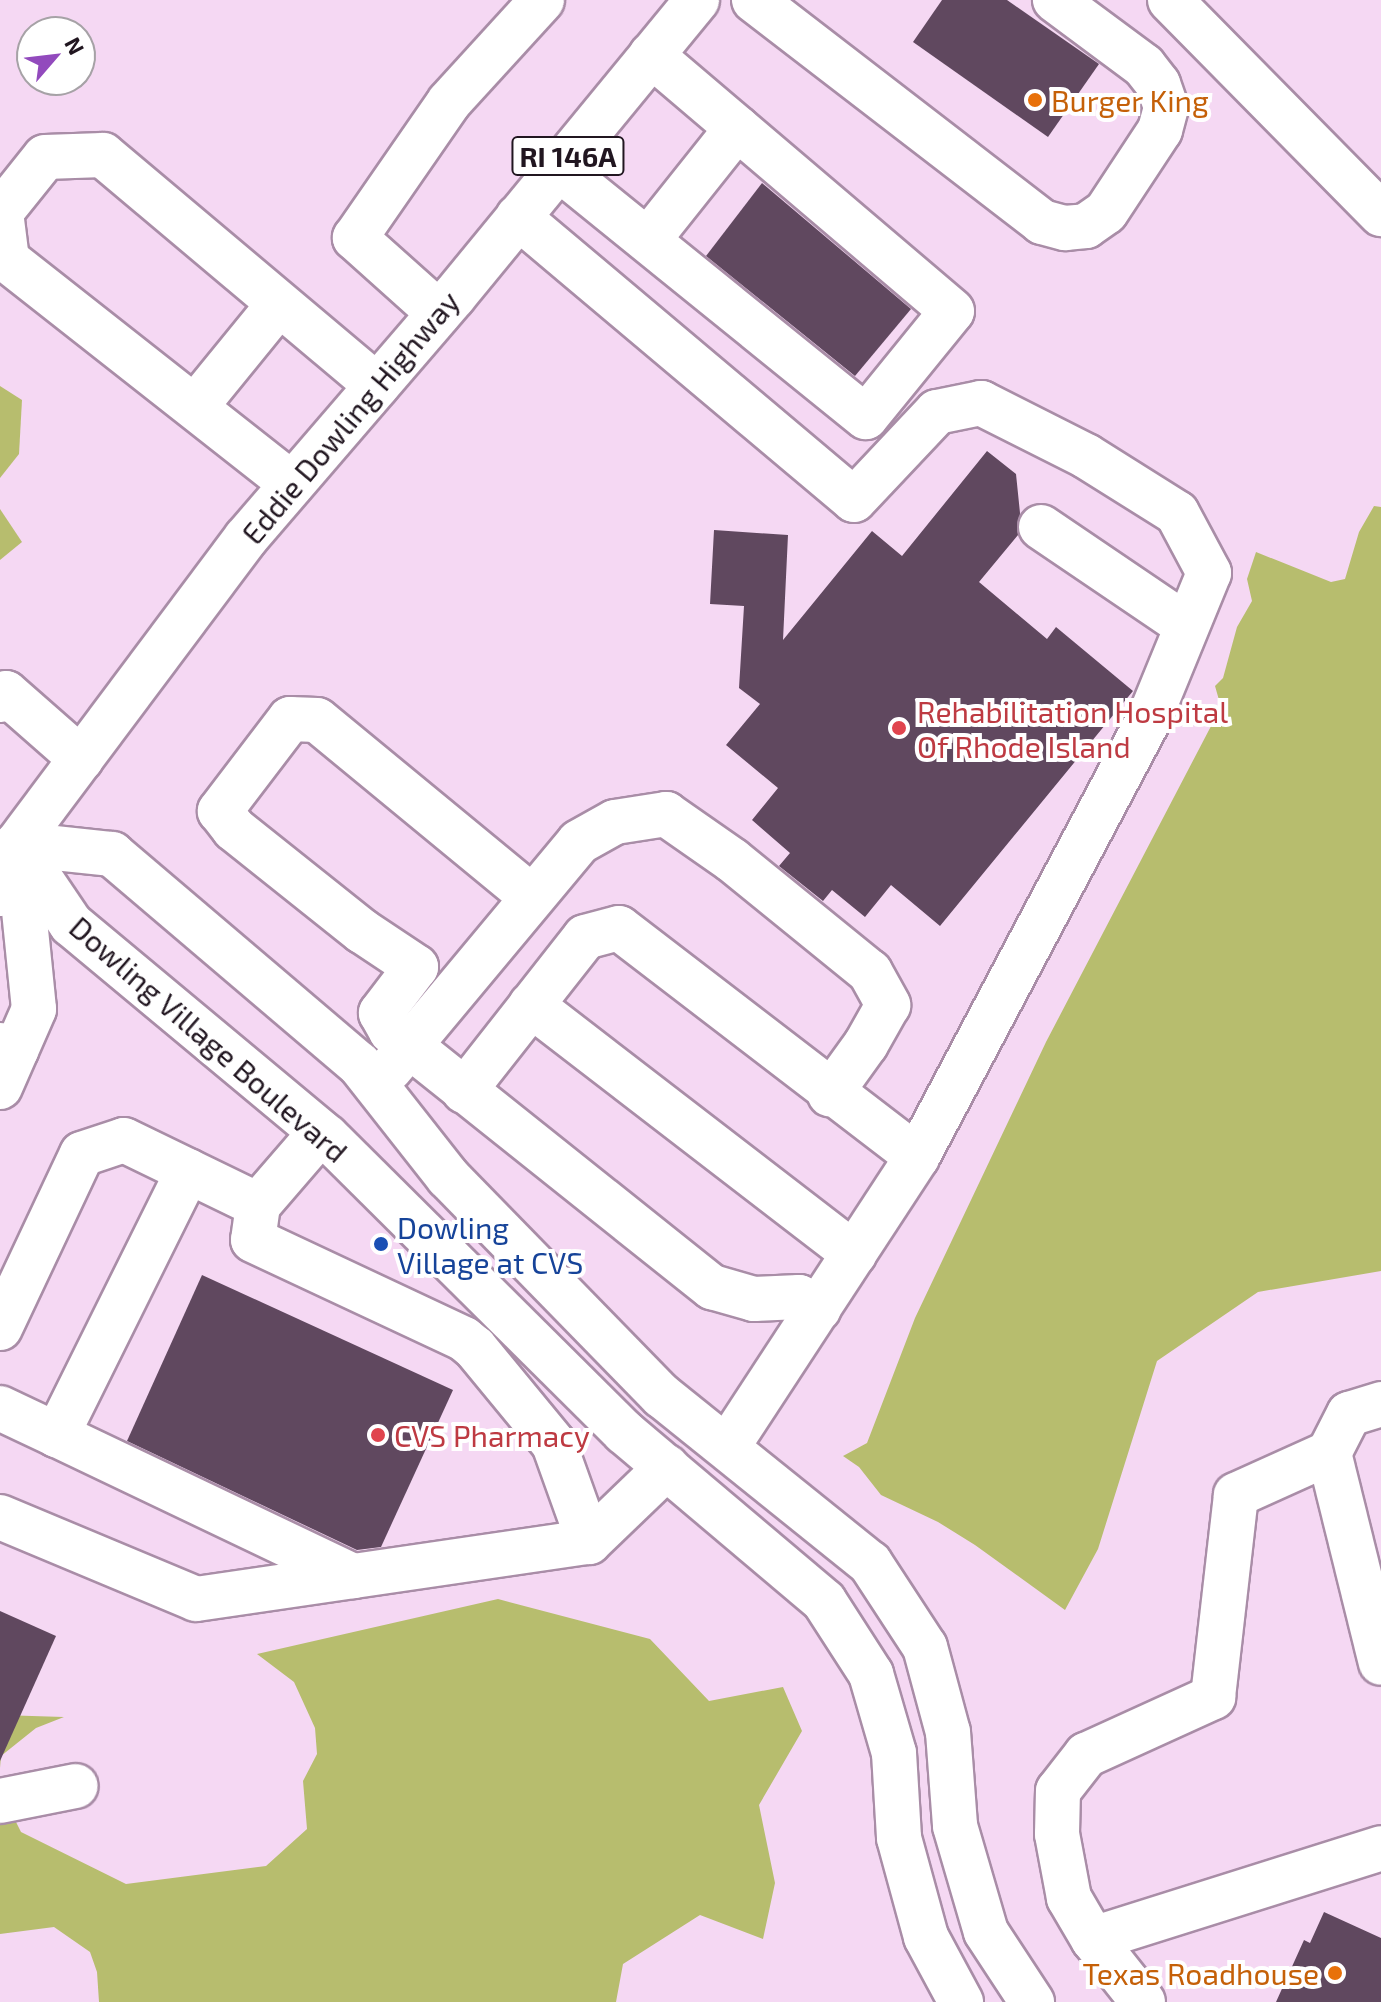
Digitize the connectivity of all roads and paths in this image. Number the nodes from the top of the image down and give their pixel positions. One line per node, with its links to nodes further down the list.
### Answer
1 (542, 0): 13 (street)
2 (697, 0): 6 (street, Eddie Dowling Highway / RI 146A)
3 (754, 0): 4 (street)
4 (1055, 0)
5 (1170, 0): 9 (street)
6 (651, 55): 7 (street); 8 (street, Eddie Dowling Highway / RI 146A)
7 (737, 128): 11 (street); 11 (street)
8 (558, 168): 10 (street, Eddie Dowling Highway / RI 146A); 11 (street)
9 (1381, 214)
10 (518, 217): 13 (street, Eddie Dowling Highway / RI 146A); 18 (street)
11 (648, 240)
12 (279, 304): 14 (street); 15 (street); 15 (street)
13 (439, 313): 14 (street, Eddie Dowling Highway / RI 146A)
14 (377, 386): 16 (street, Eddie Dowling Highway / RI 146A)
15 (195, 407): 16 (street)
16 (292, 484): 20 (street, Eddie Dowling Highway / RI 146A)
17 (1041, 527): 18 (street)
18 (1187, 626): 31 (street)
19 (2, 694): 20 (street)
20 (81, 759): 21 (street, Eddie Dowling Highway / RI 146A)
21 (9, 848): 22 (street, Eddie Dowling Highway / RI 146A); 26 (street); 27 (street); 30 (street, Dowling Village Boulevard)
22 (0, 894)
23 (532, 897): 25 (street); 25 (street); 29 (street)
24 (531, 1005): 28 (street); 29 (street); 34 (street)
25 (409, 1046): 27 (street); 28 (street)
26 (5, 1061)
27 (376, 1086): 40 (street)
28 (464, 1091): 35 (street)
29 (830, 1094): 31 (street)
30 (321, 1132): 33 (street); 42 (street, Dowling Village Boulevard)
31 (917, 1157): 34 (street)
32 (188, 1171): 33 (street); 36 (street); 39 (street)
33 (258, 1205): 44 (street)
34 (854, 1254): 35 (street)
35 (819, 1309): 40 (street)
36 (0, 1328)
37 (1381, 1404): 41 (street)
38 (0, 1408): 39 (street)
39 (57, 1435): 45 (street)
40 (728, 1446): 52 (street)
41 (1329, 1453): 46 (street); 50 (street)
42 (667, 1467): 44 (street); 51 (street, Dowling Village Boulevard)
43 (0, 1517): 45 (street)
44 (589, 1542): 45 (street)
45 (353, 1576)
46 (1380, 1655)
47 (76, 1786): 48 (street)
48 (0, 1801)
49 (1381, 1848): 50 (street)
50 (1093, 1939): 53 (street)
51 (961, 2002)
52 (1032, 2002)
53 (1143, 2002)

